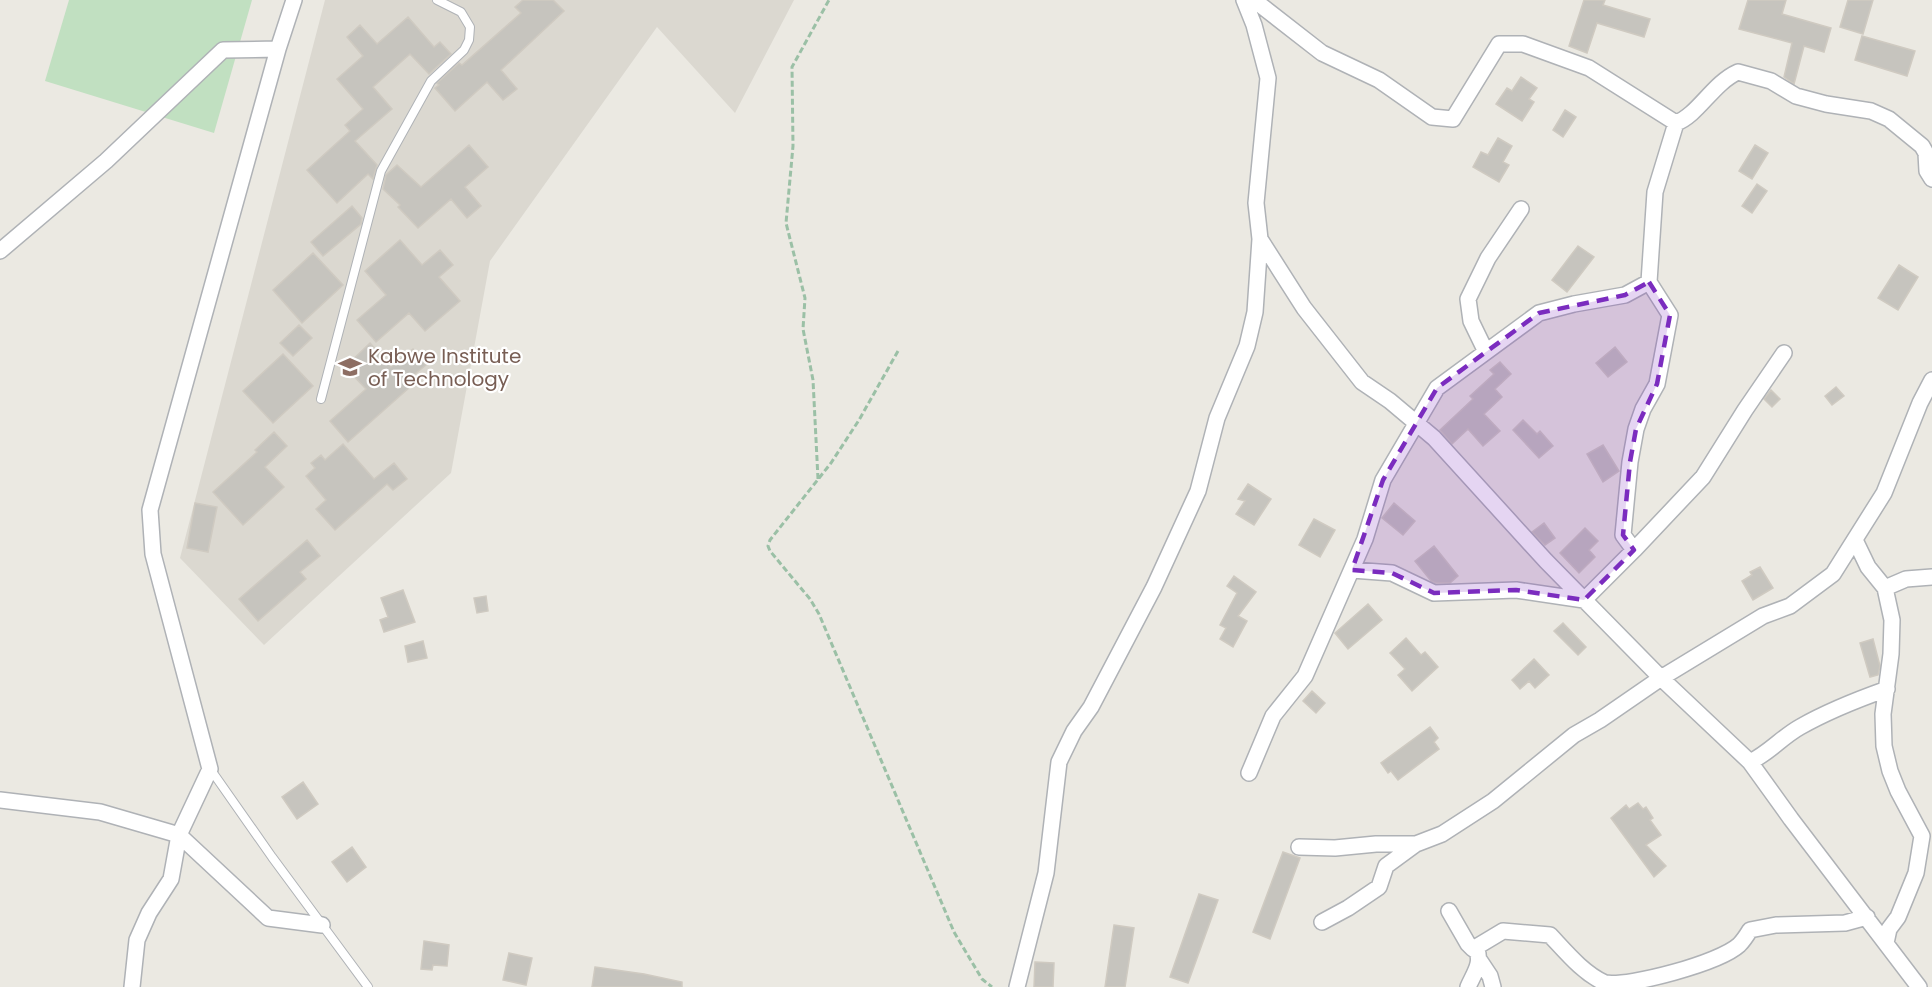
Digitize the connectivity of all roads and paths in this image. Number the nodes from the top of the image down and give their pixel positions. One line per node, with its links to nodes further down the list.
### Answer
1 (294, 0): 7 (street)
2 (437, 0): 6 (lane)
3 (829, 0): 20 (path)
4 (1244, 0): 11 (street)
5 (1254, 0): 8 (street)
6 (449, 3): 18 (lane)
7 (278, 49): 12 (street); 30 (street)
8 (1676, 123): 9 (street); 13 (street)
9 (1932, 179)
10 (1521, 209): 15 (street)
11 (1260, 239): 19 (street); 45 (street)
12 (0, 251)
13 (1649, 282): 15 (street); 22 (street)
14 (898, 351): 20 (path)
15 (1486, 352): 19 (street)
16 (1784, 352): 22 (street)
17 (1932, 380): 21 (street)
18 (321, 399)
19 (1417, 424): 23 (street); 26 (street)
20 (818, 479): 44 (path)
21 (1855, 540): 25 (street); 27 (street)
22 (1634, 550): 26 (street)
23 (1352, 570): 26 (street); 31 (street)
24 (1932, 577): 25 (street)
25 (1885, 588): 28 (street)
26 (1584, 600): 27 (street)
27 (1660, 678): 29 (street); 34 (street)
28 (1887, 689): 29 (street); 40 (street)
29 (1750, 762): 37 (street)
30 (210, 769): 33 (street); 39 (lane)
31 (1249, 773)
32 (0, 800): 33 (street)
33 (179, 835): 39 (street); 42 (street)
34 (1416, 844): 35 (street); 38 (street)
35 (1299, 847)
36 (1449, 911): 41 (street)
37 (1867, 917): 40 (street); 41 (street)
38 (1322, 922)
39 (322, 925): 43 (lane)
40 (1886, 943): 48 (street)
41 (1478, 954): 46 (street); 47 (street)
42 (132, 987)
43 (368, 987)
44 (992, 987)
45 (1017, 987)
46 (1468, 987)
47 (1493, 987)
48 (1919, 987)

